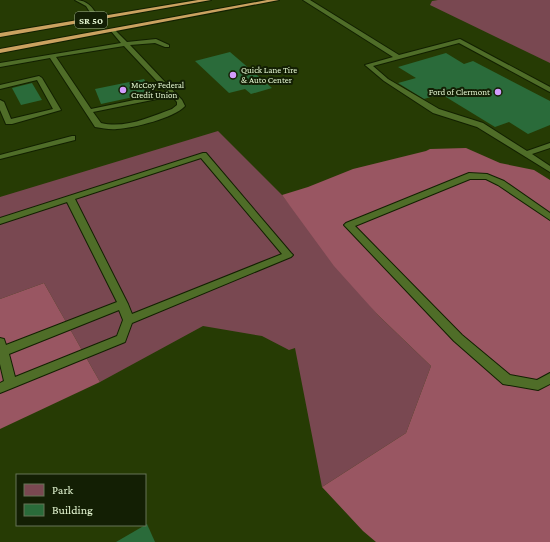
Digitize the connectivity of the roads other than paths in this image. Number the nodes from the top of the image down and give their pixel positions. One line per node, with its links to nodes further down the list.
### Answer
1 (78, 0): 8 (lane)
2 (208, 0): 6 (highway, SR 50)
3 (259, 0): 7 (highway)
4 (276, 0): 7 (highway, SR 50)
5 (306, 0): 16 (lane)
6 (182, 5): 8 (highway, SR 50); 9 (highway)
7 (233, 8): 9 (highway, SR 50)
8 (98, 19): 10 (highway, SR 50); 12 (highway)
9 (114, 31): 11 (lane); 12 (highway, SR 50)
10 (0, 35)
11 (125, 44): 13 (lane); 15 (lane); 20 (lane)
12 (29, 46): 14 (highway, SR 50)
13 (167, 46)
14 (0, 51)
15 (52, 56): 17 (lane); 22 (lane)
16 (398, 57): 19 (lane); 25 (lane)
17 (0, 65)
18 (0, 87): 21 (lane)
19 (550, 90)
20 (173, 94): 22 (lane); 22 (lane)
21 (0, 102)
22 (90, 111)
23 (72, 138): 26 (lane)
24 (550, 145): 25 (lane)
25 (526, 154): 27 (lane)
26 (0, 157)
27 (550, 170)
28 (70, 198): 30 (lane); 31 (lane); 32 (lane)
29 (550, 217): 34 (lane)
30 (0, 221)
31 (122, 304): 32 (lane); 33 (lane)
32 (128, 320): 35 (lane)
33 (1, 347): 35 (lane)
34 (550, 378)
35 (5, 386)

